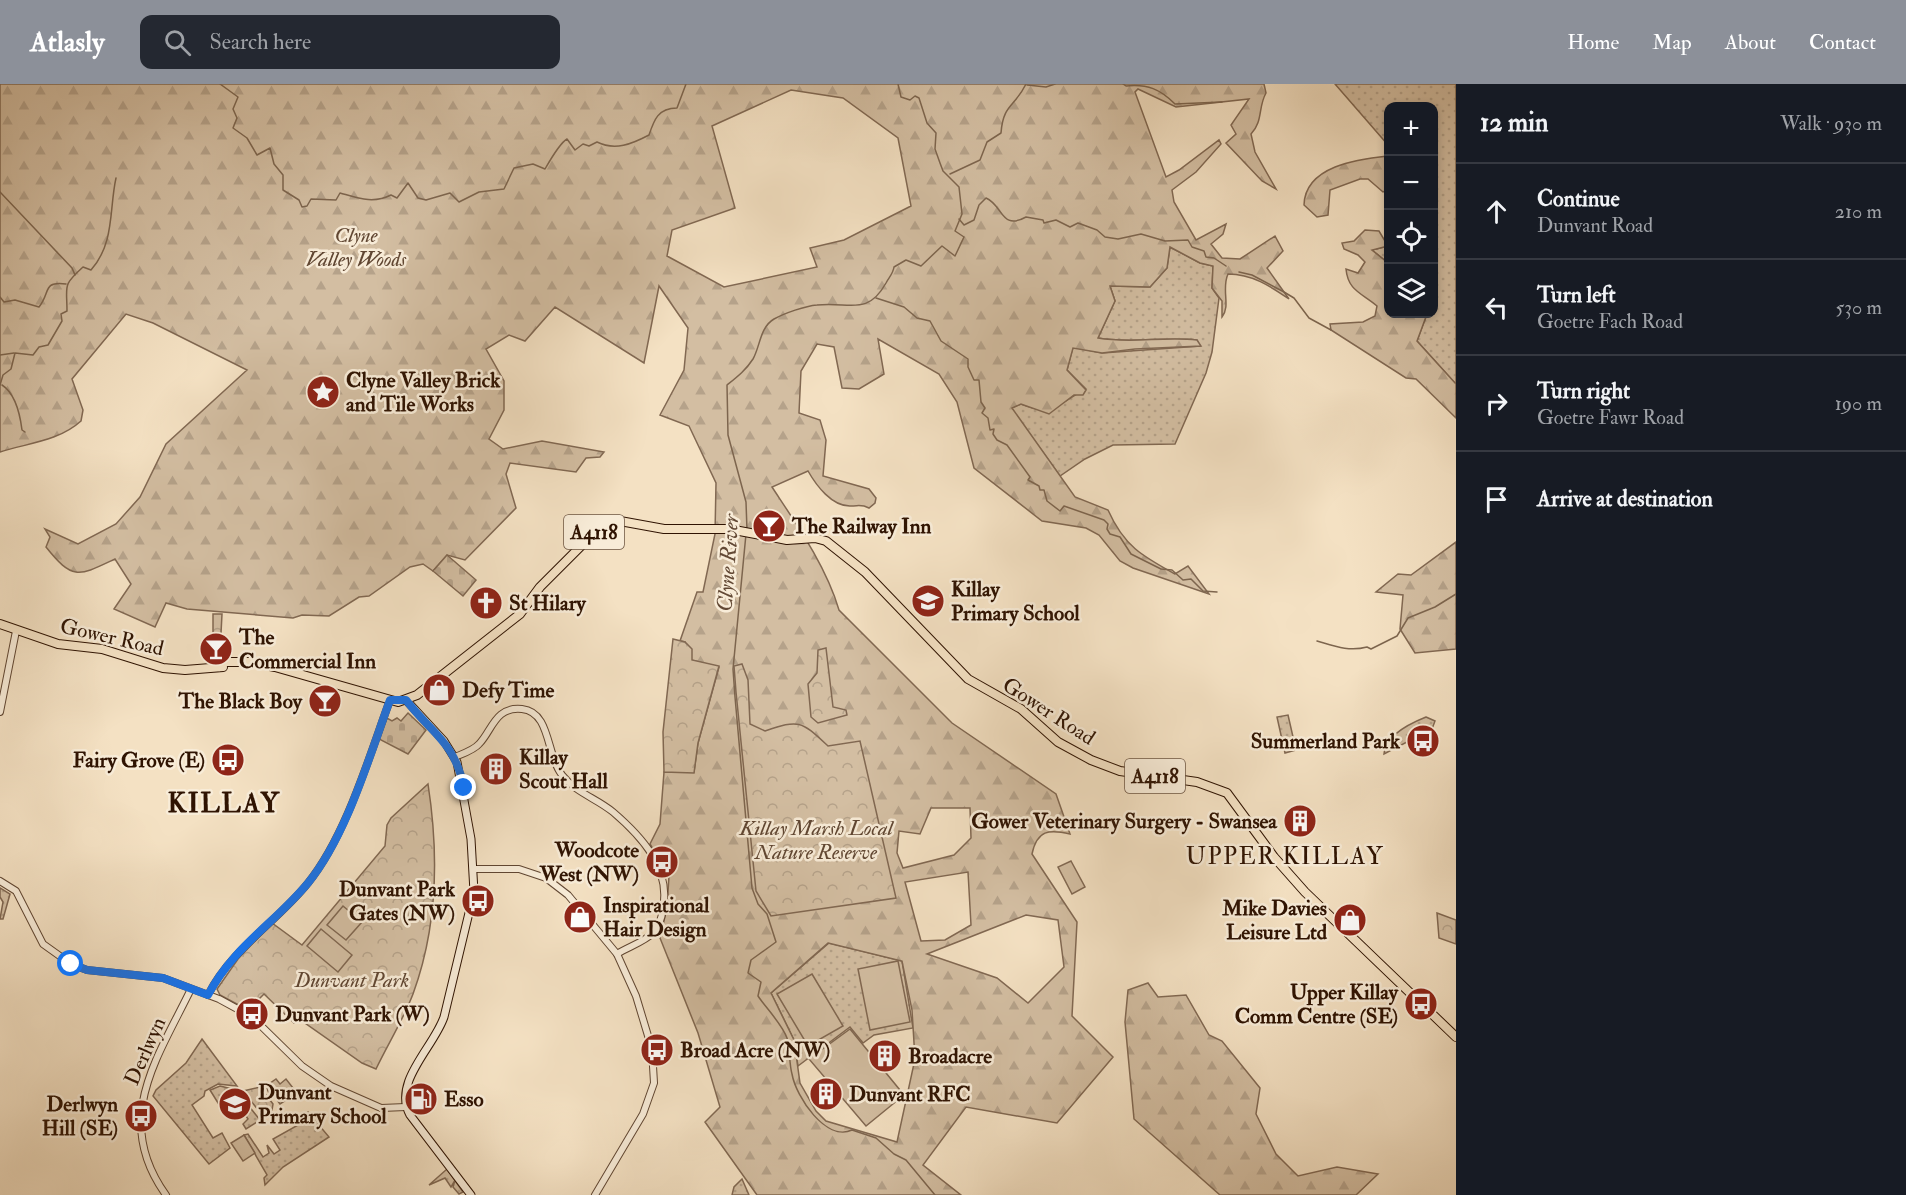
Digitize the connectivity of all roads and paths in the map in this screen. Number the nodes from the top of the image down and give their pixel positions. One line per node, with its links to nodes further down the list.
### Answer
1 (0, 624): 2 (main road, Gower Road)
2 (15, 631): 3 (main road, Gower Road); 6 (street)
3 (355, 689): 4 (main road, Gower Road); 5 (main road, Gower Road)
4 (390, 700): 5 (main road, Gower Road); 12 (street)
5 (406, 700): 7 (main road); 13 (main road, Gower Road / A4118)
6 (0, 712)
7 (455, 757): 8 (main road); 10 (street)
8 (474, 869): 10 (street); 14 (main road)
9 (0, 881): 11 (street)
10 (617, 954): 17 (street)
11 (192, 989): 12 (street); 15 (street, Derlwyn)
12 (208, 995): 14 (street)
13 (1456, 1037)
14 (406, 1107): 16 (main road)
15 (166, 1195)
16 (471, 1195)
17 (595, 1195)

